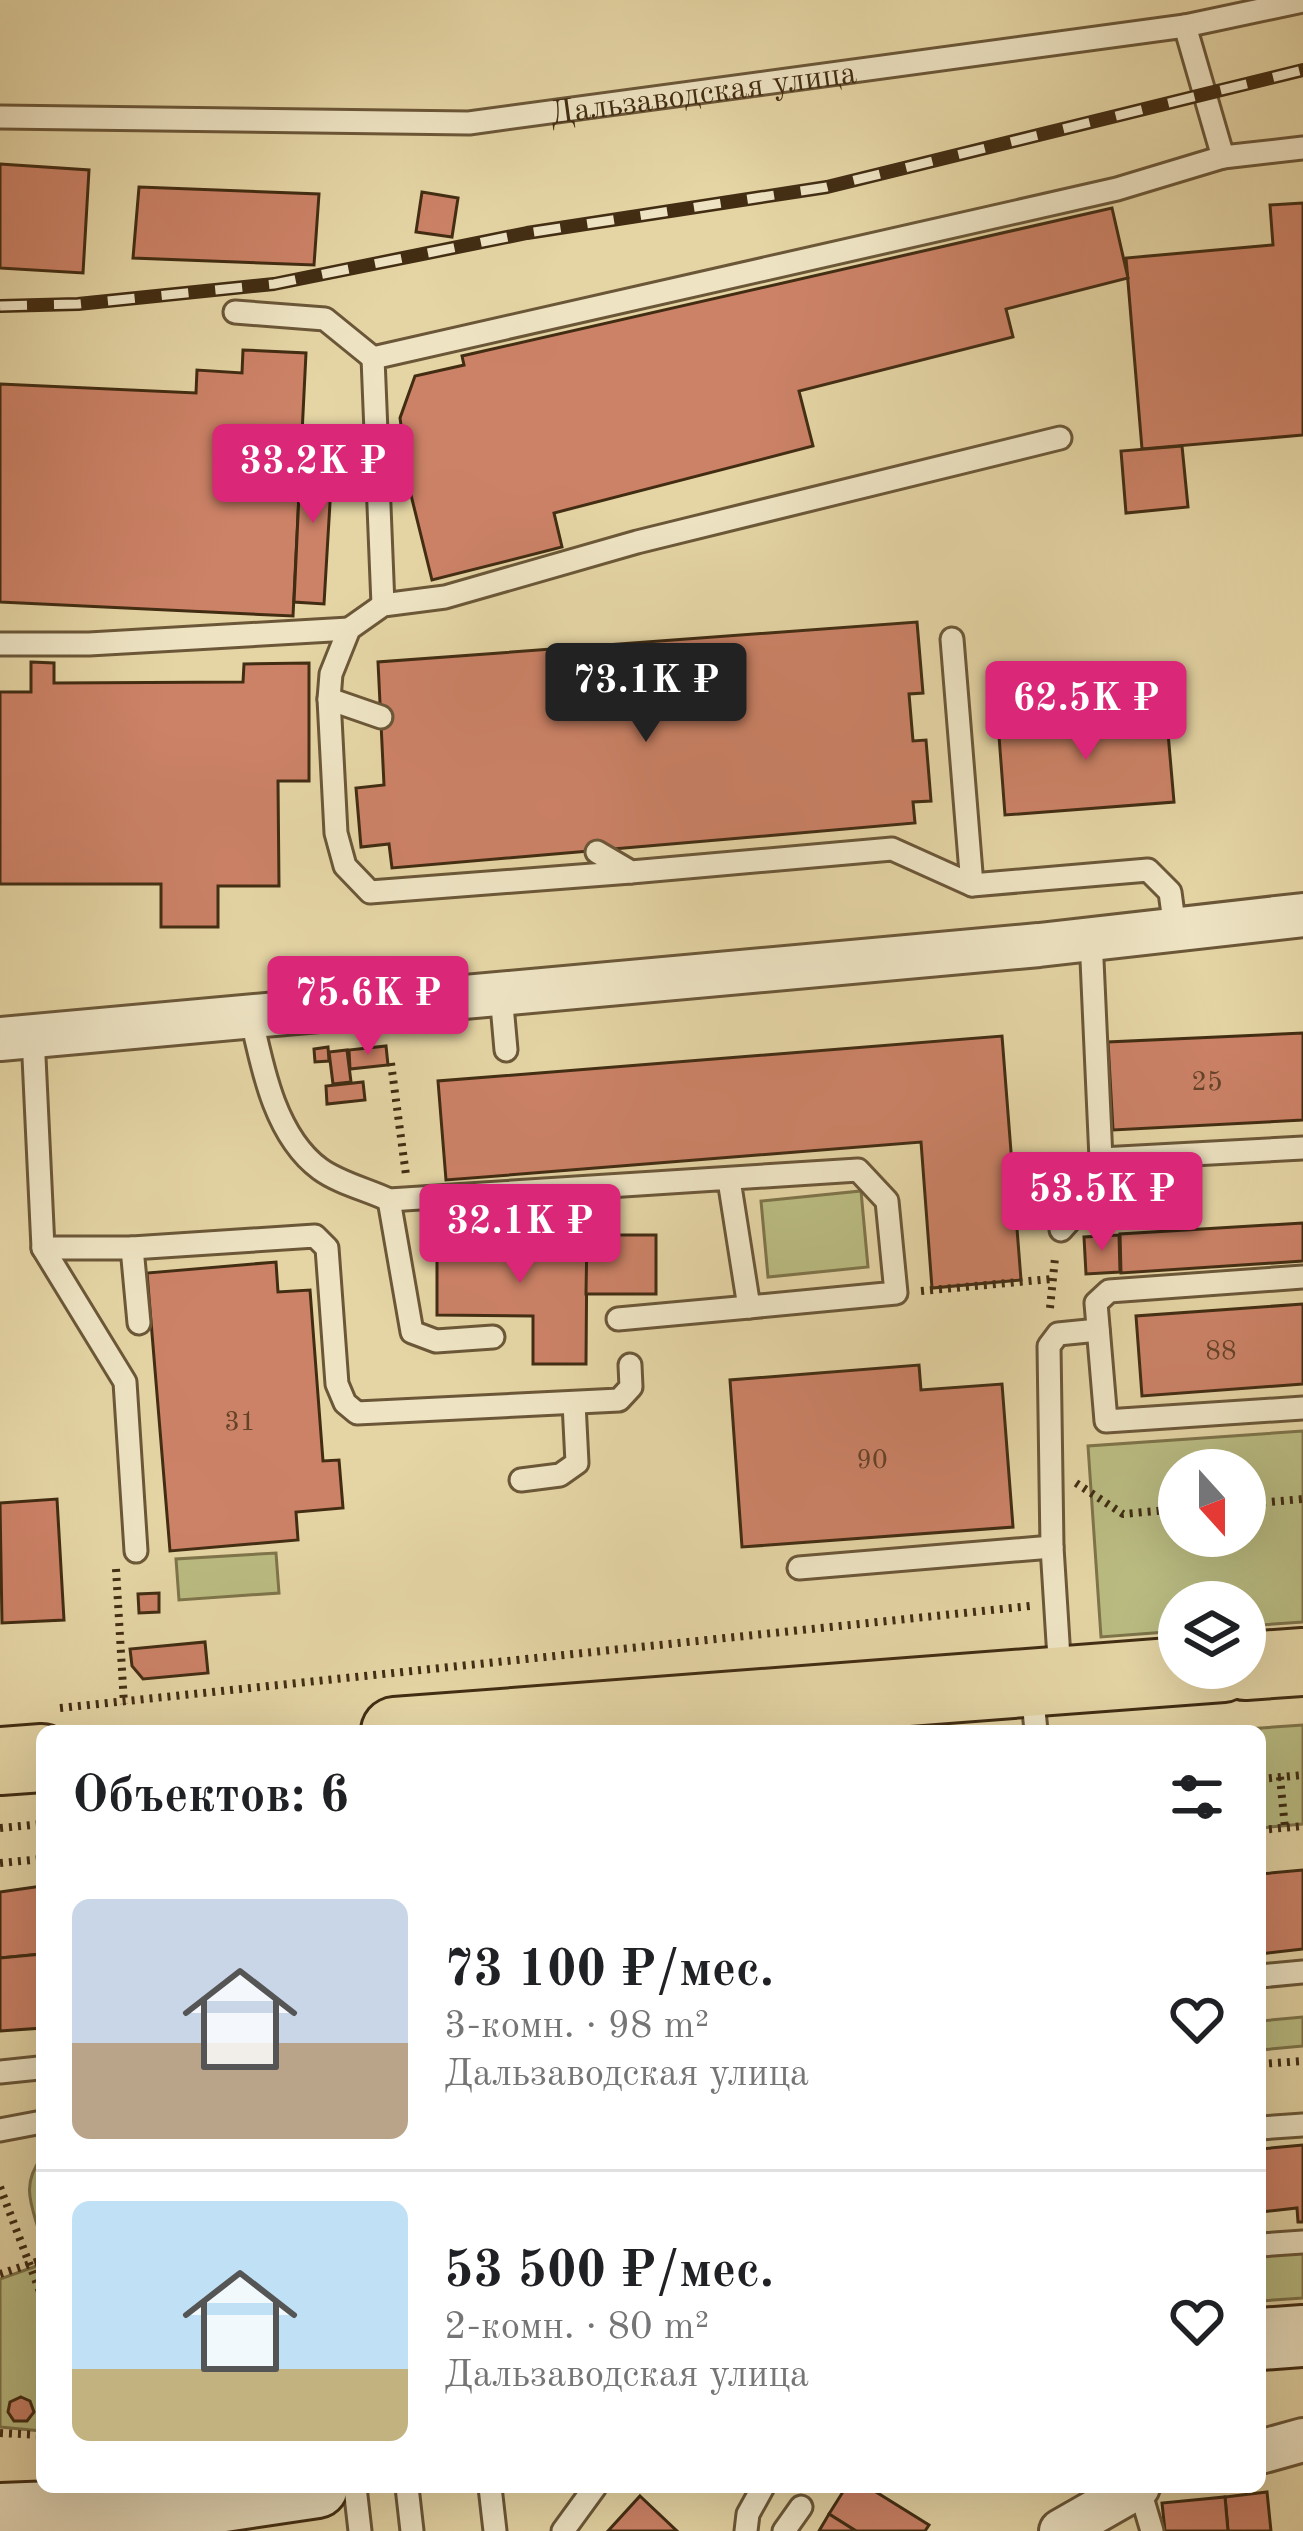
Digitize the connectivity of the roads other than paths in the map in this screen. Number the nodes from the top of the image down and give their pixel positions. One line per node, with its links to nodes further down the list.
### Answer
1 (1303, 1): 2 (lane, Дальзаводская улица)
2 (1185, 26): 3 (lane, Дальзаводская улица); 5 (lane)
3 (0, 117)
4 (1303, 148): 5 (lane)
5 (1223, 157): 7 (lane)
6 (235, 312): 7 (lane)
7 (373, 358): 9 (lane)
8 (1060, 438): 9 (lane)
9 (382, 605): 10 (lane)
10 (349, 629): 12 (lane); 13 (lane)
11 (952, 639): 17 (lane)
12 (0, 644)
13 (329, 699): 14 (lane); 16 (lane)
14 (381, 717)
15 (598, 852): 16 (lane)
16 (631, 872): 17 (lane)
17 (972, 884): 19 (lane)
18 (1303, 915): 19 (street)
19 (1175, 929): 20 (street)
20 (1091, 938): 21 (street); 26 (lane)
21 (501, 994): 22 (street); 24 (lane)
22 (251, 1016): 23 (street); 28 (lane)
23 (16, 1038): 30 (lane)
24 (506, 1050)
25 (1303, 1148): 26 (lane)
26 (1101, 1159): 29 (lane)
27 (729, 1180): 28 (lane); 33 (lane); 33 (lane)
28 (389, 1200): 37 (lane)
29 (1061, 1230)
30 (44, 1248): 31 (lane); 43 (lane)
31 (132, 1248): 35 (lane); 39 (lane)
32 (1303, 1276): 36 (lane)
33 (749, 1307): 34 (lane)
34 (617, 1318)
35 (139, 1323)
36 (1098, 1330): 40 (lane); 42 (lane)
37 (493, 1337)
38 (631, 1366): 39 (lane)
39 (574, 1403): 41 (lane)
40 (1303, 1408)
41 (520, 1480)
42 (1052, 1547): 44 (lane); 48 (lane)
43 (136, 1551)
44 (800, 1568)
45 (1303, 1662): 46 (main road)
46 (1266, 1665)
47 (1158, 1679): 48 (main road)
48 (1043, 1698): 49 (main road)
49 (536, 1725)
50 (36, 1737): 51 (main road)
51 (0, 1761)
52 (1303, 1972): 53 (lane)
53 (1266, 1975)
54 (36, 2068): 55 (lane)
55 (0, 2072)
56 (36, 2123): 59 (lane)
57 (1303, 2125): 58 (lane)
58 (1266, 2128)
59 (0, 2130)
60 (1303, 2242): 61 (lane)
61 (1266, 2245)
62 (1303, 2336): 63 (main road)
63 (1266, 2339)
64 (356, 2493): 74 (lane)
65 (408, 2493): 75 (lane)
66 (491, 2493): 76 (lane)
67 (591, 2493): 77 (lane)
68 (760, 2493): 78 (lane)
69 (1128, 2493): 80 (street)
70 (1141, 2493): 81 (lane)
71 (236, 2499): 73 (main road)
72 (801, 2507): 79 (lane)
73 (0, 2514)
74 (360, 2531)
75 (412, 2531)
76 (495, 2531)
77 (563, 2531)
78 (746, 2531)
79 (784, 2531)
80 (1061, 2531)
81 (1152, 2531)

